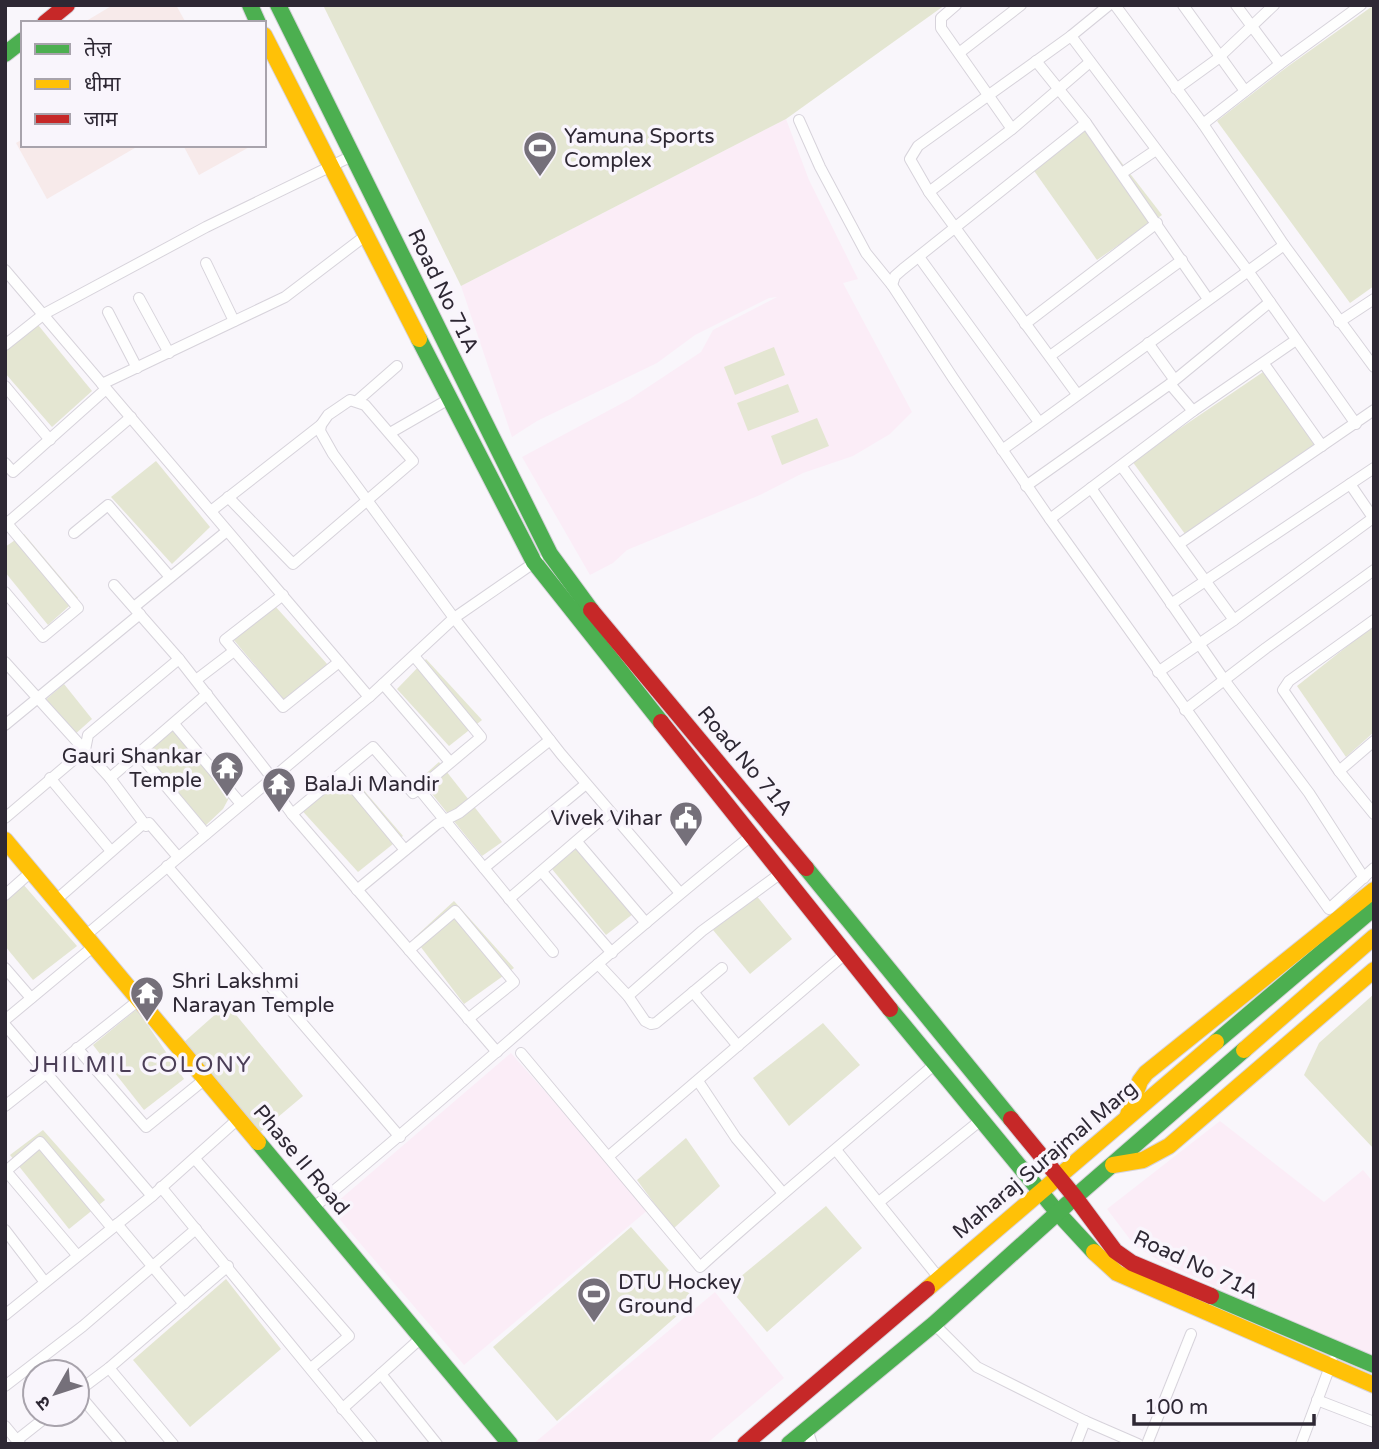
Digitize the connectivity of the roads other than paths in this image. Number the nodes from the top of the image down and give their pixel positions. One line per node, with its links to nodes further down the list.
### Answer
1 (67, 5): 12 (street)
2 (250, 5): 13 (street)
3 (278, 5): 33 (street, Road No 71A)
4 (956, 5): 18 (street)
5 (1021, 5): 18 (street)
6 (1109, 5): 15 (street)
7 (1115, 5): 24 (street)
8 (1182, 5): 20 (street)
9 (1236, 5): 14 (street)
10 (1275, 5): 14 (street)
11 (1361, 5): 23 (street)
12 (47, 21)
13 (257, 21)
14 (1251, 26): 20 (street); 23 (street)
15 (1071, 36): 21 (street); 22 (street)
16 (266, 39): 34 (street, Road No 71A)
17 (21, 42): 19 (street)
18 (959, 53): 27 (street)
19 (5, 54)
20 (1220, 56): 24 (street); 26 (street)
21 (1036, 61): 25 (street); 27 (street)
22 (1090, 62): 25 (street); 32 (street)
23 (1280, 64): 26 (street)
24 (1176, 89): 30 (street)
25 (1059, 91): 29 (street); 31 (street)
26 (1245, 91): 30 (street)
27 (988, 96): 31 (street); 36 (street)
28 (799, 120): 46 (street)
29 (1086, 123): 35 (street); 38 (street)
30 (1203, 124): 40 (street)
31 (1012, 130): 36 (street)
32 (1156, 150): 35 (street); 45 (street)
33 (352, 156): 34 (street); 96 (street, Road No 71A)
34 (330, 167): 39 (street, Road No 71A); 52 (street)
35 (1122, 173): 37 (street)
36 (929, 192): 38 (street)
37 (1157, 223): 42 (street); 55 (street)
38 (955, 226): 41 (street); 55 (street)
39 (365, 236): 53 (street); 69 (street, Road No 71A)
40 (1284, 244): 45 (street); 54 (street)
41 (919, 257): 46 (street); 74 (street)
42 (1182, 260): 48 (street); 60 (street)
43 (206, 262): 53 (street)
44 (5, 270): 52 (street)
45 (1248, 271): 48 (street); 50 (street)
46 (892, 285): 80 (street)
47 (139, 298): 59 (street)
48 (1208, 299): 57 (street)
49 (1374, 299): 54 (street)
50 (1270, 302): 56 (street); 65 (street)
51 (108, 312): 64 (street)
52 (44, 314): 58 (street); 67 (street)
53 (234, 321): 59 (street)
54 (1339, 322): 63 (street)
55 (1025, 324): 60 (street)
56 (1296, 340): 61 (street); 75 (street)
57 (1148, 343): 65 (street); 68 (street)
58 (5, 345)
59 (169, 353): 64 (street)
60 (1050, 356): 68 (street)
61 (1264, 364): 72 (street); 79 (street)
62 (397, 366): 70 (street)
63 (1374, 367)
64 (138, 368): 67 (street)
65 (1172, 382): 72 (street); 85 (street)
66 (5, 386): 78 (street)
67 (104, 386): 73 (street); 78 (street)
68 (1077, 394): 74 (street)
69 (449, 399): 77 (street); 97 (street, Road No 71A)
70 (357, 401): 76 (street); 77 (street)
71 (1374, 410): 75 (street)
72 (1193, 411): 82 (street)
73 (131, 417): 89 (street); 92 (street)
74 (1039, 422): 80 (street)
75 (1356, 424): 79 (street)
76 (321, 425): 87 (street); 88 (street)
77 (390, 433): 88 (street)
78 (50, 440): 81 (street)
79 (1322, 446): 95 (street)
80 (1002, 450): 85 (street)
81 (5, 463)
82 (1122, 467): 86 (street); 95 (street)
83 (1374, 468): 84 (street)
84 (1350, 484): 91 (street); 100 (street)
85 (1026, 485): 90 (street)
86 (1091, 488): 90 (street); 104 (street)
87 (228, 498): 88 (street); 89 (street)
88 (368, 501): 106 (street)
89 (211, 511): 93 (street)
90 (1050, 519): 115 (street)
91 (1373, 519): 107 (street)
92 (6, 523): 102 (street)
93 (227, 531): 99 (street); 103 (street)
94 (74, 533): 99 (street)
95 (1179, 544): 100 (street)
96 (550, 554): 97 (street); 198 (street, Road No 71A)
97 (534, 562): 106 (street); 145 (street, Road No 71A)
98 (1374, 570): 117 (street)
99 (170, 577): 105 (street)
100 (1206, 581): 104 (street); 107 (street)
101 (114, 585): 105 (street)
102 (5, 592)
103 (283, 595): 110 (street); 114 (street)
104 (1171, 604): 109 (street)
105 (137, 611): 112 (street); 121 (street)
106 (454, 618): 111 (street); 125 (street)
107 (1234, 620): 109 (street)
108 (1374, 620): 130 (street)
109 (1199, 643): 115 (street); 117 (street)
110 (234, 650): 114 (street); 116 (street)
111 (414, 656): 118 (street); 129 (street)
112 (179, 659): 116 (street); 127 (street)
113 (5, 662): 121 (street)
114 (339, 662): 120 (street)
115 (1158, 672): 122 (street)
116 (196, 680): 119 (street)
117 (1225, 681): 122 (street); 157 (street)
118 (383, 684): 120 (street); 129 (street)
119 (207, 694): 123 (street); 134 (street)
120 (369, 698): 134 (street)
121 (38, 699): 124 (street); 127 (street)
122 (1185, 710): 157 (street)
123 (174, 724): 128 (street); 137 (street)
124 (5, 725)
125 (550, 740): 135 (street); 142 (street)
126 (1374, 741): 130 (street)
127 (85, 750): 132 (street); 133 (street)
128 (139, 754): 133 (street); 144 (street)
129 (450, 762): 136 (street)
130 (1339, 771): 138 (street)
131 (342, 774): 136 (street); 140 (street); 149 (street)
132 (50, 778): 141 (street); 148 (street)
133 (110, 778): 143 (street)
134 (270, 780): 137 (street); 140 (street)
135 (586, 784): 139 (street); 152 (street)
136 (419, 789): 142 (street)
137 (242, 804): 144 (street)
138 (1372, 807)
139 (610, 812): 147 (street); 159 (street)
140 (292, 814): 158 (street)
141 (5, 818)
142 (445, 821): 149 (street); 152 (street)
143 (144, 823): 148 (street); 150 (street)
144 (206, 834): 150 (street)
145 (751, 836): 156 (street, Road No 71A); 159 (street)
146 (5, 840): 154 (street, Phase II Road)
147 (577, 842): 155 (street); 164 (street)
148 (111, 850): 162 (street)
149 (405, 850): 158 (street)
150 (178, 857): 151 (street)
151 (167, 866): 166 (street); 193 (street)
152 (484, 868): 161 (street)
153 (1374, 868): 157 (street)
154 (32, 871): 160 (street); 162 (street, Phase II Road)
155 (542, 872): 161 (street); 169 (street)
156 (781, 873): 170 (street, Road No 71A); 176 (street)
157 (1371, 887): 190 (street)
158 (357, 890): 167 (street)
159 (680, 893): 164 (street)
160 (5, 895)
161 (509, 899): 168 (street)
162 (56, 900): 166 (street, Phase II Road)
163 (1374, 908): 190 (street, Maharaj Surajmal Marg)
164 (646, 923): 169 (street)
165 (1374, 937): 197 (street)
166 (90, 941): 177 (street); 178 (street, Phase II Road)
167 (409, 950): 179 (street); 179 (street)
168 (553, 951)
169 (612, 953): 171 (street)
170 (845, 954): 181 (street); 185 (street, Road No 71A)
171 (598, 964): 176 (street); 183 (street)
172 (5, 968): 177 (street)
173 (722, 968): 175 (street)
174 (1374, 970): 197 (street)
175 (693, 992): 176 (street); 181 (street)
176 (628, 996)
177 (31, 998): 180 (street)
178 (139, 1000): 182 (street); 187 (street, Phase II Road)
179 (468, 1018): 183 (street)
180 (5, 1022): 186 (street)
181 (738, 1046): 188 (street)
182 (77, 1048): 186 (street); 187 (street)
183 (497, 1052): 193 (street)
184 (521, 1053): 195 (street)
185 (935, 1064): 192 (street, Road No 71A); 194 (street)
186 (46, 1072): 189 (street); 202 (street)
187 (205, 1079): 191 (street, Phase II Road)
188 (698, 1081): 195 (street); 201 (street)
189 (5, 1105)
190 (1128, 1117): 198 (street, Maharaj Surajmal Marg)
191 (238, 1119): 196 (street); 205 (street, Phase II Road)
192 (981, 1120): 200 (street, Road No 71A); 204 (street)
193 (400, 1137): 205 (street)
194 (836, 1150): 201 (street); 204 (street)
195 (609, 1156): 201 (street)
196 (195, 1159): 199 (street); 224 (street)
197 (1113, 1165): 203 (street)
198 (1057, 1177): 200 (street, Maharaj Surajmal Marg); 203 (street, Road No 71A)
199 (161, 1187): 202 (street); 208 (street)
200 (1041, 1190): 206 (street, Road No 71A); 213 (street, Maharaj Surajmal Marg)
201 (782, 1192)
202 (152, 1196): 207 (street)
203 (1074, 1197): 206 (street); 220 (street, Road No 71A)
204 (879, 1202): 213 (street)
205 (313, 1208): 219 (street, Phase II Road)
206 (1058, 1213): 217 (street); 222 (street, Road No 71A)
207 (114, 1226): 210 (street); 210 (street); 212 (street)
208 (196, 1229): 211 (street); 212 (street)
209 (5, 1230): 214 (street)
210 (77, 1255): 214 (street)
211 (228, 1266): 215 (street); 224 (street)
212 (154, 1267): 215 (street); 228 (street)
213 (939, 1278): 244 (street, Maharaj Surajmal Marg)
214 (44, 1281): 216 (street)
215 (184, 1304): 223 (street)
216 (5, 1315)
217 (934, 1324): 232 (street); 236 (street)
218 (1191, 1334): 248 (street)
219 (421, 1338): 225 (street); 243 (street, Phase II Road)
220 (1337, 1350): 221 (street, Road No 71A); 222 (street)
221 (1374, 1366)
222 (1330, 1367): 227 (street, Road No 71A); 229 (street)
223 (109, 1368): 226 (street); 240 (street)
224 (311, 1368): 231 (street)
225 (381, 1374): 231 (street); 242 (street)
226 (91, 1382)
227 (1374, 1385)
228 (5, 1386)
229 (1317, 1400): 233 (street); 238 (street)
230 (91, 1409): 239 (street)
231 (342, 1409): 241 (street)
232 (1085, 1421): 246 (street); 247 (street)
233 (1374, 1422)
234 (5, 1426): 237 (street)
235 (34, 1428): 237 (street)
236 (810, 1436): 245 (street)
237 (18, 1442)
238 (1303, 1443)
239 (121, 1444)
240 (173, 1444)
241 (372, 1444)
242 (438, 1444)
243 (510, 1444)
244 (745, 1444)
245 (789, 1444)
246 (1076, 1444)
247 (1138, 1444)
248 (1147, 1444)

